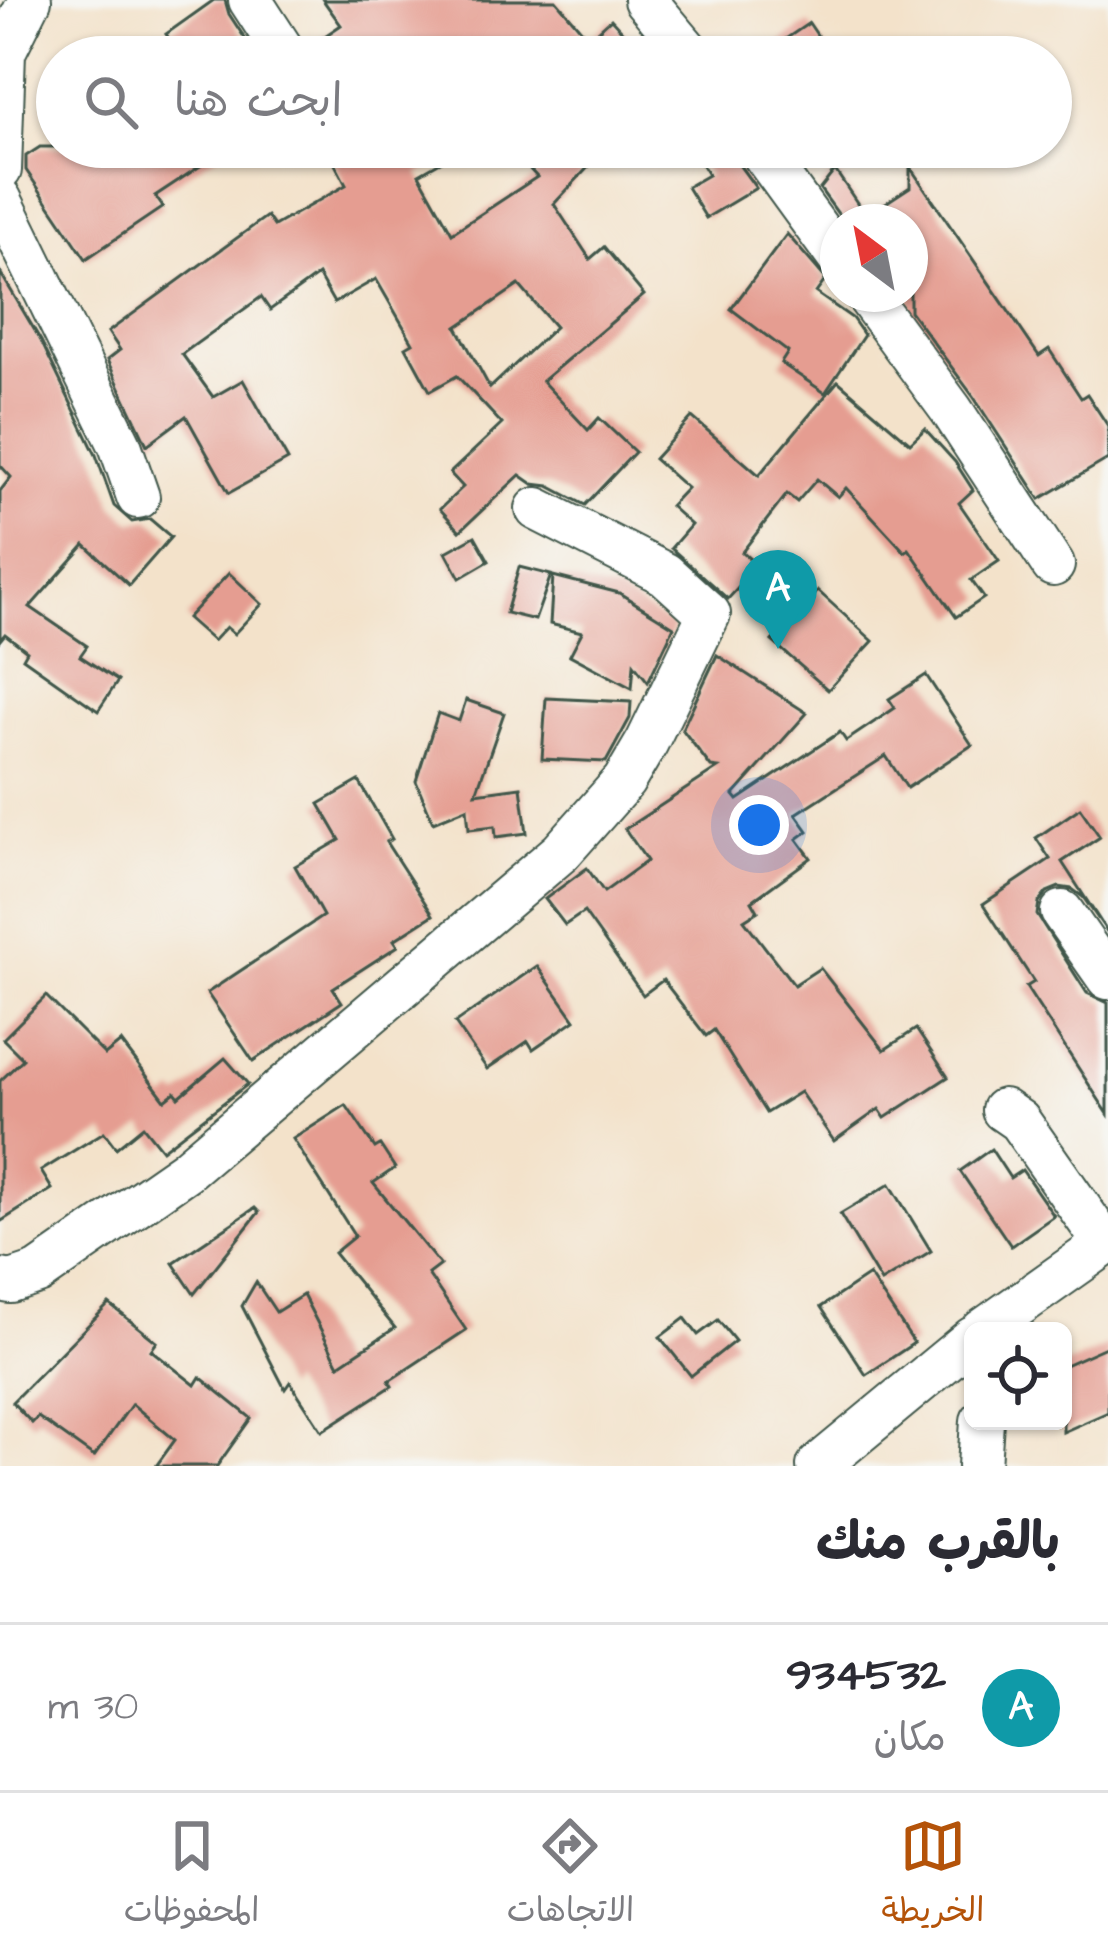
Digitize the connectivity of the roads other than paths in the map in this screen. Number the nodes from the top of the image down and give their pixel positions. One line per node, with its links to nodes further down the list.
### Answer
1 (30, 0): 4 (street); 8 (street)
2 (250, 0): 5 (street)
3 (645, 0): 6 (street)
4 (0, 23)
5 (273, 36)
6 (675, 36)
7 (773, 168): 10 (street)
8 (0, 170)
9 (0, 199): 12 (street)
10 (820, 231)
11 (879, 312): 14 (street)
12 (138, 497)
13 (537, 509): 19 (street)
14 (1052, 565)
15 (1062, 912): 16 (street)
16 (1108, 978)
17 (1003, 1110): 18 (street)
18 (1106, 1243): 20 (street)
19 (0, 1280)
20 (996, 1322)
21 (964, 1347): 23 (street)
22 (981, 1430): 24 (street)
23 (818, 1466)
24 (979, 1466)

